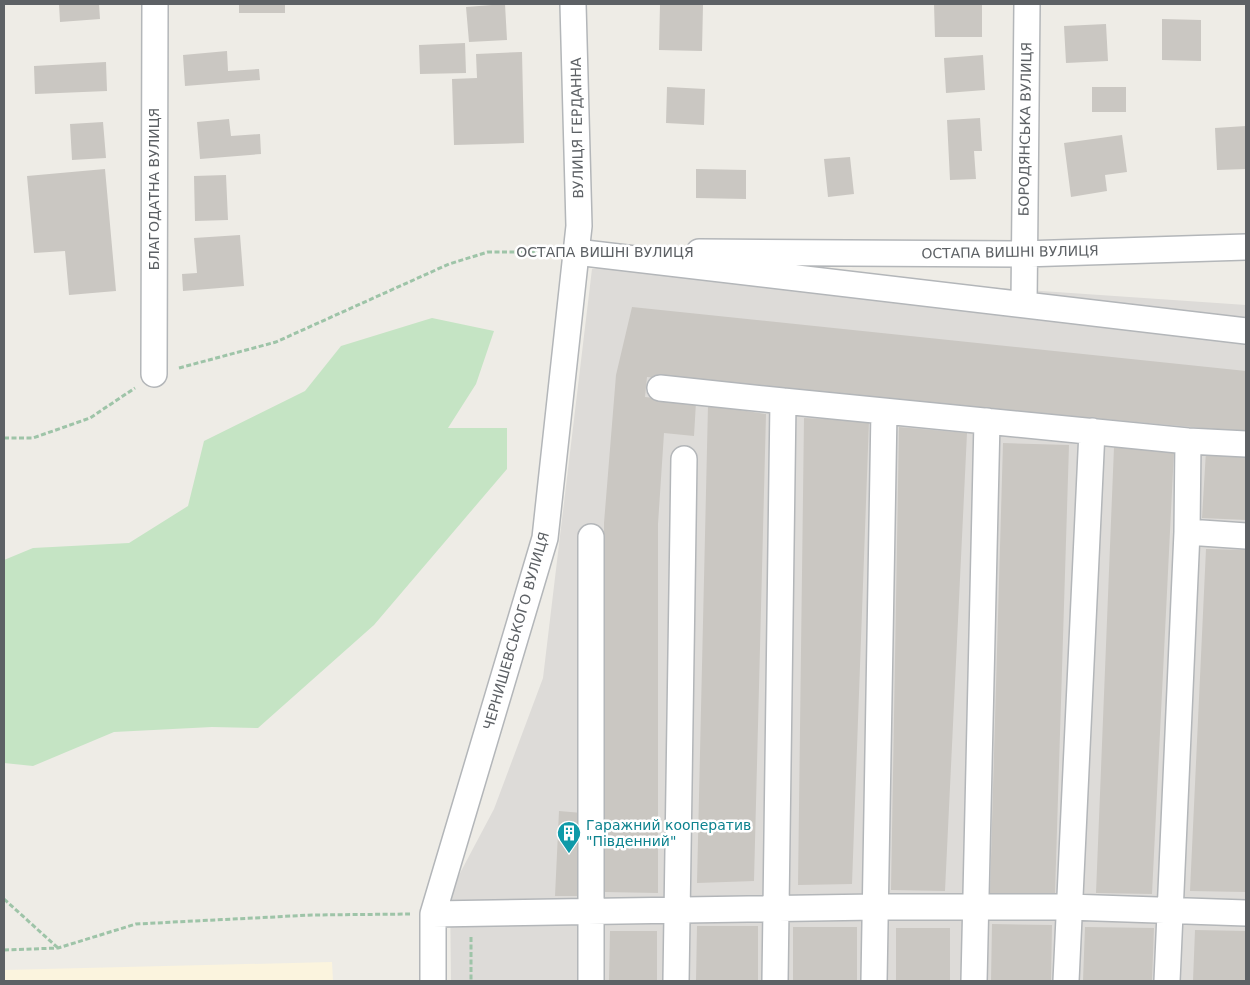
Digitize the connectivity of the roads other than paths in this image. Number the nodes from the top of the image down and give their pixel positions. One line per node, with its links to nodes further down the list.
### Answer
1 (155, 4): 9 (street, БЛАГОДАТНА ВУЛИЦЯ)
2 (574, 4): 5 (street, ВУЛИЦЯ ГЕРДАННА)
3 (1027, 4): 6 (street, БОРОДЯНСЬКА ВУЛИЦЯ)
4 (1246, 247): 6 (street, ОСТАПА ВИШНІ ВУЛИЦЯ)
5 (576, 252): 6 (street, ОСТАПА ВИШНІ ВУЛИЦЯ); 7 (street); 28 (street, ЧЕРНИШЕВСЬКОГО ВУЛИЦЯ)
6 (1023, 254): 7 (street, БОРОДЯНСЬКА ВУЛИЦЯ)
7 (1024, 304): 8 (street)
8 (1246, 330)
9 (154, 374)
10 (660, 388): 11 (street)
11 (783, 401): 12 (street); 24 (street)
12 (884, 411): 13 (street); 21 (street)
13 (987, 421): 14 (street); 23 (street)
14 (1092, 431): 15 (street); 22 (street)
15 (1188, 441): 16 (street); 18 (street)
16 (1246, 444)
17 (684, 459): 26 (street)
18 (1186, 532): 19 (street); 27 (street)
19 (1246, 536)
20 (591, 537): 25 (street)
21 (876, 907): 23 (street); 24 (street); 34 (street)
22 (1068, 907): 23 (street); 27 (street); 36 (street)
23 (976, 908): 35 (street)
24 (776, 910): 26 (street); 33 (street)
25 (592, 911): 26 (street); 28 (street); 31 (street)
26 (678, 911): 32 (street)
27 (1169, 911): 29 (street); 37 (street)
28 (433, 914): 30 (street, ЧЕРНИШЕВСЬКОГО ВУЛИЦЯ)
29 (1246, 914)
30 (433, 981)
31 (591, 981)
32 (676, 981)
33 (775, 981)
34 (874, 981)
35 (974, 981)
36 (1066, 981)
37 (1167, 981)

